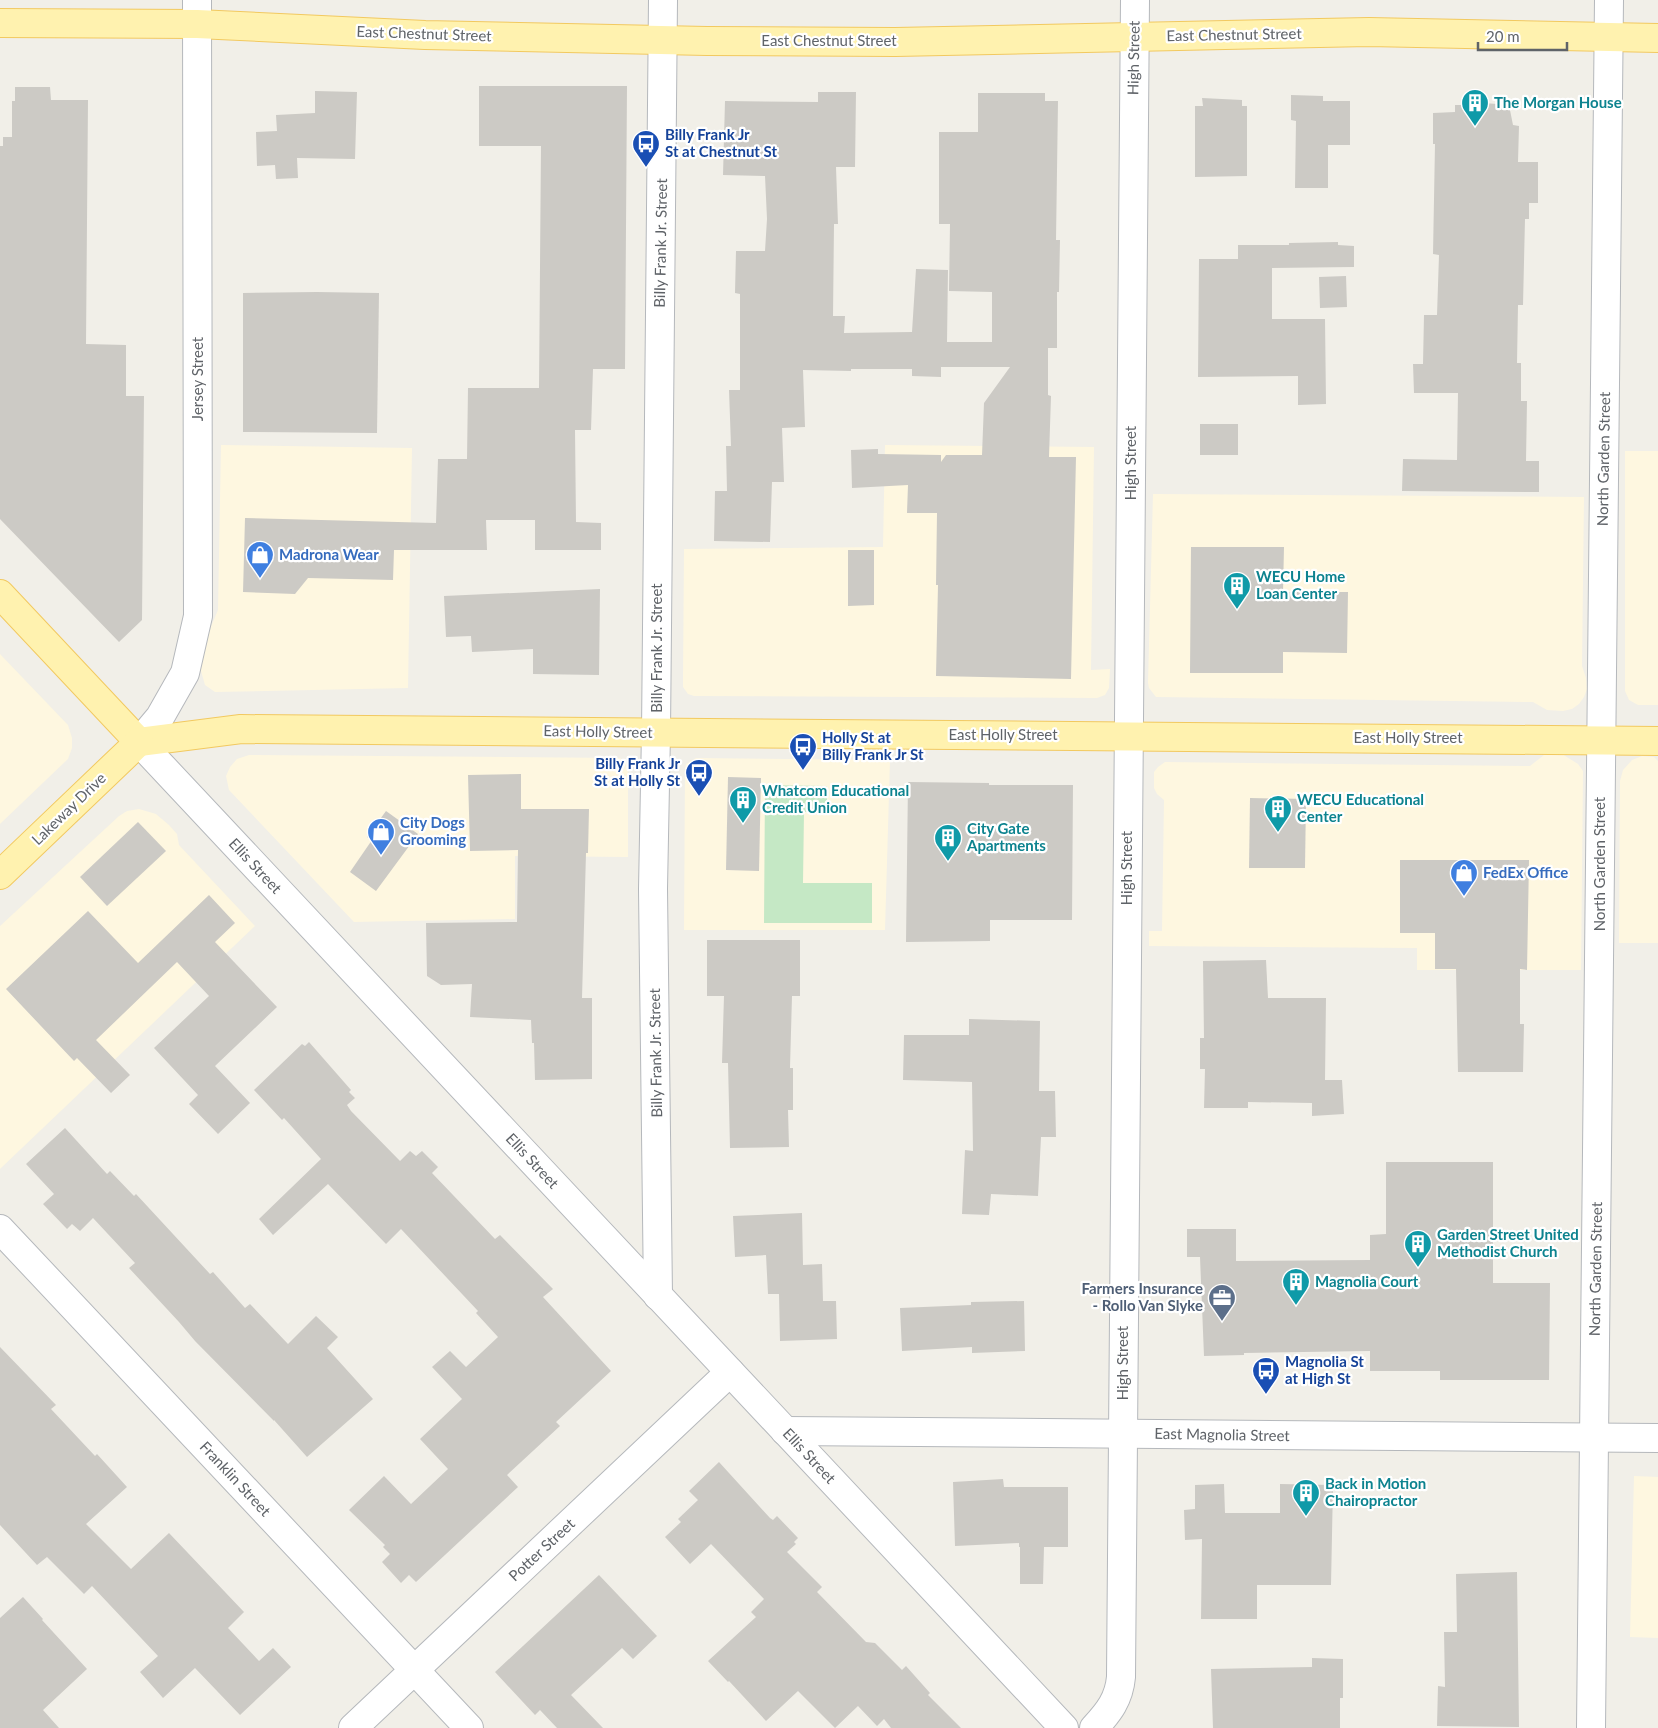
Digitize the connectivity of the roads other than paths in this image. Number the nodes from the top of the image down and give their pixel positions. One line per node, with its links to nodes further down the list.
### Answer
1 (663, 0): 9 (street, Billy Frank Jr. Street)
2 (1135, 0): 7 (street, High Street)
3 (1609, 0): 6 (street, North Garden Street)
4 (197, 12): 5 (main road, East Chestnut Street); 9 (main road, East Chestnut Street); 15 (street, Jersey Street)
5 (0, 23)
6 (1609, 37): 7 (main road, East Chestnut Street); 8 (main road, East Chestnut Street); 13 (street, North Garden Street)
7 (1135, 38): 9 (main road, East Chestnut Street); 12 (street, High Street)
8 (1658, 38)
9 (663, 40): 11 (street, Billy Frank Jr. Street)
10 (0, 594): 15 (main road, Ellis Street)
11 (656, 732): 12 (main road, East Holly Street); 15 (main road, East Holly Street); 18 (street, Billy Frank Jr. Street)
12 (1128, 736): 13 (main road, East Holly Street); 21 (street, High Street)
13 (1602, 740): 14 (main road, East Holly Street); 22 (street, North Garden Street)
14 (1658, 740)
15 (139, 742): 16 (main road, Lakeway Drive); 18 (street, Ellis Street)
16 (0, 876)
17 (0, 1229): 24 (street, Franklin Street)
18 (658, 1296): 19 (street, Ellis Street)
19 (730, 1372): 20 (street, Ellis Street); 24 (street, Potter Street)
20 (785, 1431): 21 (street, East Magnolia Street); 27 (street, Ellis Street)
21 (1123, 1434): 22 (street, East Magnolia Street); 28 (street, High Street)
22 (1594, 1438): 23 (street, East Magnolia Street); 29 (street, North Garden Street)
23 (1658, 1438)
24 (415, 1670): 25 (street, Potter Street); 26 (street, Franklin Street)
25 (353, 1728)
26 (469, 1728)
27 (1064, 1728)
28 (1094, 1728)
29 (1592, 1728)

